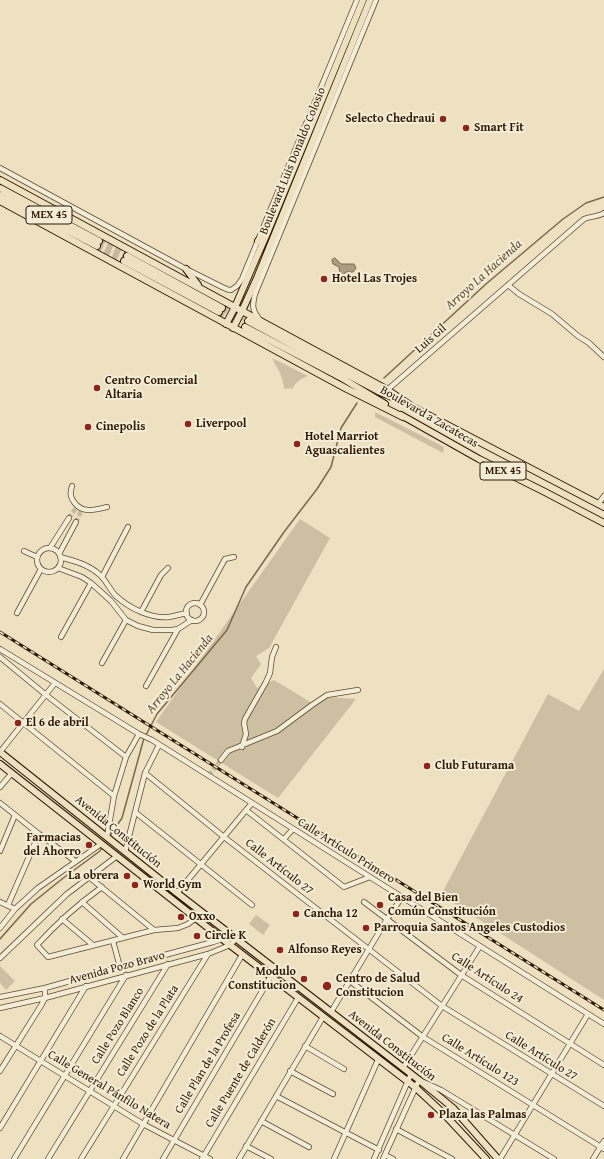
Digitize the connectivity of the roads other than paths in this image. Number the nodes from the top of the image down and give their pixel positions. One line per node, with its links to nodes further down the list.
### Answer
1 (357, 0): 7 (street, Boulevard Luis Donaldo Colosio)
2 (363, 0): 4 (main road, Boulevard Luis Donaldo Colosio)
3 (374, 1): 5 (main road, Boulevard Luis Donaldo Colosio); 16 (street, Boulevard Luis Donaldo Colosio)
4 (344, 48): 5 (main road); 6 (main road, Boulevard Luis Donaldo Colosio)
5 (329, 102): 6 (main road); 15 (main road, Boulevard Luis Donaldo Colosio)
6 (312, 124): 9 (main road, Boulevard Luis Donaldo Colosio)
7 (292, 159): 9 (main road); 18 (street, Boulevard Luis Donaldo Colosio)
8 (0, 168): 20 (street)
9 (293, 170): 17 (main road, Boulevard Luis Donaldo Colosio)
10 (0, 180): 24 (main road)
11 (0, 188): 12 (main road, MEX 45)
12 (0, 196)
13 (0, 201): 29 (main road)
14 (604, 213): 23 (street, Luis Gil)
15 (282, 216): 16 (main road); 22 (main road, Boulevard Luis Donaldo Colosio)
16 (284, 223): 21 (street, Boulevard Luis Donaldo Colosio)
17 (268, 231): 18 (main road); 25 (main road, Boulevard Luis Donaldo Colosio)
18 (258, 241): 20 (street, Boulevard Luis Donaldo Colosio)
19 (125, 259): 26 (main road)
20 (186, 269): 24 (main road)
21 (264, 273): 22 (main road); 28 (street, Boulevard Luis Donaldo Colosio)
22 (257, 278): 27 (main road, Boulevard Luis Donaldo Colosio)
23 (508, 285): 31 (street); 32 (street, Luis Gil)
24 (201, 288): 25 (main road)
25 (235, 307): 27 (main road); 29 (main road, Boulevard Luis Donaldo Colosio)
26 (221, 310)
27 (242, 311): 28 (main road); 30 (main road, Boulevard Luis Donaldo Colosio)
28 (261, 321): 32 (main road)
29 (226, 324): 30 (main road)
30 (233, 328): 33 (main road)
31 (604, 358)
32 (386, 392): 33 (main road, Boulevard a Zacatecas / MEX 45); 36 (main road, Boulevard a Zacatecas / MEX 45)
33 (404, 417): 41 (main road, Boulevard a Zacatecas / MEX 45)
34 (71, 489): 37 (street)
35 (604, 496): 36 (street)
36 (598, 504): 38 (main road, Boulevard a Zacatecas / MEX 45)
37 (107, 507)
38 (604, 507)
39 (70, 518): 43 (street)
40 (76, 522): 45 (street)
41 (604, 524)
42 (128, 527): 51 (street)
43 (50, 548): 45 (street); 46 (street)
44 (24, 551): 46 (street)
45 (60, 556): 48 (street); 51 (street)
46 (37, 557): 50 (street)
47 (234, 557): 55 (street)
48 (58, 568): 50 (street); 52 (street)
49 (168, 568): 56 (street)
50 (41, 569): 57 (street)
51 (102, 577): 53 (street)
52 (91, 583): 54 (street); 62 (street)
53 (116, 596): 54 (street); 56 (street)
54 (111, 601): 59 (street)
55 (200, 605): 58 (street); 60 (street)
56 (141, 612): 58 (street)
57 (17, 613)
58 (187, 613): 60 (street)
59 (126, 620): 61 (street); 66 (street)
60 (192, 620): 61 (street)
61 (178, 629): 68 (street)
62 (61, 637)
63 (276, 647): 75 (street)
64 (0, 648): 67 (street, Calle Artículo Primero)
65 (0, 657): 70 (street)
66 (102, 663)
67 (55, 683): 70 (street); 73 (street, Calle Artículo Primero)
68 (146, 686)
69 (358, 690): 75 (street)
70 (46, 695): 72 (street); 77 (street)
71 (0, 704): 72 (street)
72 (23, 722): 76 (street); 83 (street)
73 (141, 735): 74 (street, Calle Artículo Primero); 77 (street)
74 (159, 745): 81 (street); 85 (street, Calle Artículo Primero)
75 (242, 747): 78 (street)
76 (0, 752): 92 (main road, Avenida Constitución)
77 (126, 757): 83 (street)
78 (221, 760)
79 (0, 764): 80 (main road, Avenida Constitución)
80 (12, 773): 82 (street); 94 (main road, Avenida Constitución)
81 (145, 773): 87 (street); 91 (street, Calle Artículo 27)
82 (0, 787)
83 (114, 796): 92 (street)
84 (0, 803): 88 (street)
85 (252, 803): 86 (street); 89 (street, Calle Artículo Primero)
86 (246, 810): 91 (street); 93 (street)
87 (135, 812): 96 (street); 99 (street)
88 (15, 815): 90 (street); 95 (street)
89 (293, 829): 93 (street); 101 (street, Calle Artículo Primero)
90 (39, 834): 98 (street); 108 (street)
91 (224, 837): 99 (street); 124 (street, Calle Artículo 27)
92 (108, 838): 96 (main road, Avenida Constitución)
93 (284, 839): 101 (street)
94 (102, 844): 97 (main road, Avenida Constitución); 98 (street)
95 (0, 851)
96 (125, 852): 103 (main road, Avenida Constitución)
97 (116, 855): 100 (street); 111 (main road, Avenida Constitución)
98 (75, 861): 110 (street)
99 (202, 864): 103 (street); 109 (street)
100 (89, 877): 102 (street); 127 (street)
101 (370, 877): 104 (street, Calle Artículo Primero)
102 (102, 888): 106 (street); 115 (street)
103 (177, 894): 116 (main road, Avenida Constitución)
104 (402, 897): 113 (street); 123 (street, Calle Artículo Primero)
105 (0, 902): 108 (street)
106 (82, 902): 112 (street); 117 (street)
107 (364, 902): 113 (street, Calle Artículo 24)
108 (8, 905): 110 (street)
109 (252, 905)
110 (15, 909): 114 (street)
111 (196, 918): 115 (street); 118 (main road, Avenida Constitución)
112 (62, 919): 121 (street); 121 (street)
113 (387, 919): 124 (street); 131 (street, Calle Artículo 24)
114 (0, 928)
115 (154, 930): 117 (street)
116 (230, 935): 118 (street, Avenida Pozo Bravo); 119 (main road, Avenida Constitución)
117 (123, 938): 120 (street)
118 (223, 939): 122 (main road, Avenida Constitución); 129 (street, Avenida Pozo Bravo)
119 (236, 939): 122 (street, Avenida Pozo Bravo); 141 (main road, Avenida Constitución)
120 (112, 941): 121 (street); 129 (street)
121 (93, 945)
122 (230, 945): 125 (street, Avenida Pozo Bravo); 126 (main road, Avenida Constitución)
123 (480, 946): 131 (street); 142 (street, Calle Artículo Primero)
124 (369, 949): 133 (street); 139 (street, Calle Artículo 27)
125 (208, 954): 128 (street, Avenida Pozo Bravo); 167 (street, Calle Pozo de la Plata)
126 (242, 955): 132 (main road, Avenida Constitución); 170 (street)
127 (0, 958)
128 (168, 964): 130 (street, Avenida Pozo Bravo); 163 (street, Calle Pozo Blanco)
129 (120, 966): 135 (street, Avenida Pozo Bravo)
130 (126, 975): 134 (street, Avenida Pozo Bravo); 159 (street)
131 (461, 975): 139 (street); 147 (street, Calle Artículo 24)
132 (271, 976): 138 (main road, Avenida Constitución); 175 (street, Calle Plan de la Profesa)
133 (350, 981): 141 (street); 146 (street, Calle Artículo 123)
134 (86, 986): 137 (street, Avenida Pozo Bravo); 151 (street)
135 (45, 988): 136 (street, Avenida Pozo Bravo); 137 (street)
136 (0, 997)
137 (44, 998): 140 (street, Avenida Pozo Bravo); 148 (street)
138 (298, 998): 143 (main road, Avenida Constitución); 181 (street, Calle Puente de Calderón)
139 (442, 1006): 146 (street); 158 (street, Calle Artículo 27)
140 (0, 1008)
141 (331, 1012): 153 (main road, Avenida Constitución)
142 (588, 1014): 144 (street, Calle Artículo Primero); 147 (street)
143 (323, 1017): 149 (street); 150 (main road, Avenida Constitución)
144 (604, 1024)
145 (0, 1036): 148 (street, Calle General Pánfilo Natera)
146 (423, 1037): 153 (street); 166 (street, Calle Artículo 123)
147 (570, 1044): 152 (street, Calle Artículo 24); 158 (street)
148 (16, 1046): 151 (street, Calle General Pánfilo Natera); 155 (street)
149 (305, 1046): 154 (street); 156 (street)
150 (378, 1060): 161 (main road, Avenida Constitución); 173 (street)
151 (41, 1061): 159 (street, Calle General Pánfilo Natera); 171 (street)
152 (604, 1065)
153 (404, 1068): 157 (main road, Avenida Constitución)
154 (344, 1069)
155 (0, 1071)
156 (290, 1071): 164 (street); 165 (street)
157 (411, 1074): 160 (main road, Avenida Constitución); 161 (street)
158 (551, 1074): 166 (street); 168 (street, Calle Artículo 27)
159 (65, 1076): 163 (street, Calle General Pánfilo Natera); 183 (street)
160 (419, 1080): 162 (street); 174 (street); 196 (main road, Avenida Constitución)
161 (408, 1082): 162 (main road, Avenida Constitución); 180 (street)
162 (415, 1087): 172 (street); 195 (main road, Avenida Constitución)
163 (90, 1091): 167 (street, Calle General Pánfilo Natera); 184 (street, Calle Pozo Blanco)
164 (334, 1094)
165 (276, 1096): 169 (street); 173 (street)
166 (532, 1105): 174 (street); 179 (street, Calle Artículo 123)
167 (114, 1106): 170 (street, Calle General Pánfilo Natera); 185 (street, Calle Pozo de la Plata)
168 (604, 1106)
169 (261, 1121): 177 (street); 178 (street)
170 (143, 1124): 175 (street, Calle General Pánfilo Natera); 186 (street)
171 (0, 1128)
172 (396, 1129): 182 (street); 194 (street)
173 (346, 1132): 180 (street); 191 (street)
174 (514, 1134): 196 (street); 197 (street)
175 (174, 1140): 181 (street, Calle General Pánfilo Natera); 187 (street, Calle Plan de la Profesa)
176 (604, 1141): 179 (street)
177 (246, 1146): 189 (street); 190 (street)
178 (310, 1147)
179 (602, 1148): 198 (street)
180 (378, 1150): 192 (street)
181 (203, 1157): 188 (street, Calle General Pánfilo Natera)
182 (384, 1157): 193 (street)
183 (14, 1159)
184 (48, 1159)
185 (81, 1159)
186 (123, 1159)
187 (163, 1159)
188 (210, 1159)
189 (239, 1159)
190 (271, 1159)
191 (334, 1159)
192 (374, 1159)
193 (393, 1159)
194 (452, 1159)
195 (486, 1159)
196 (499, 1159)
197 (554, 1159)
198 (593, 1159)

